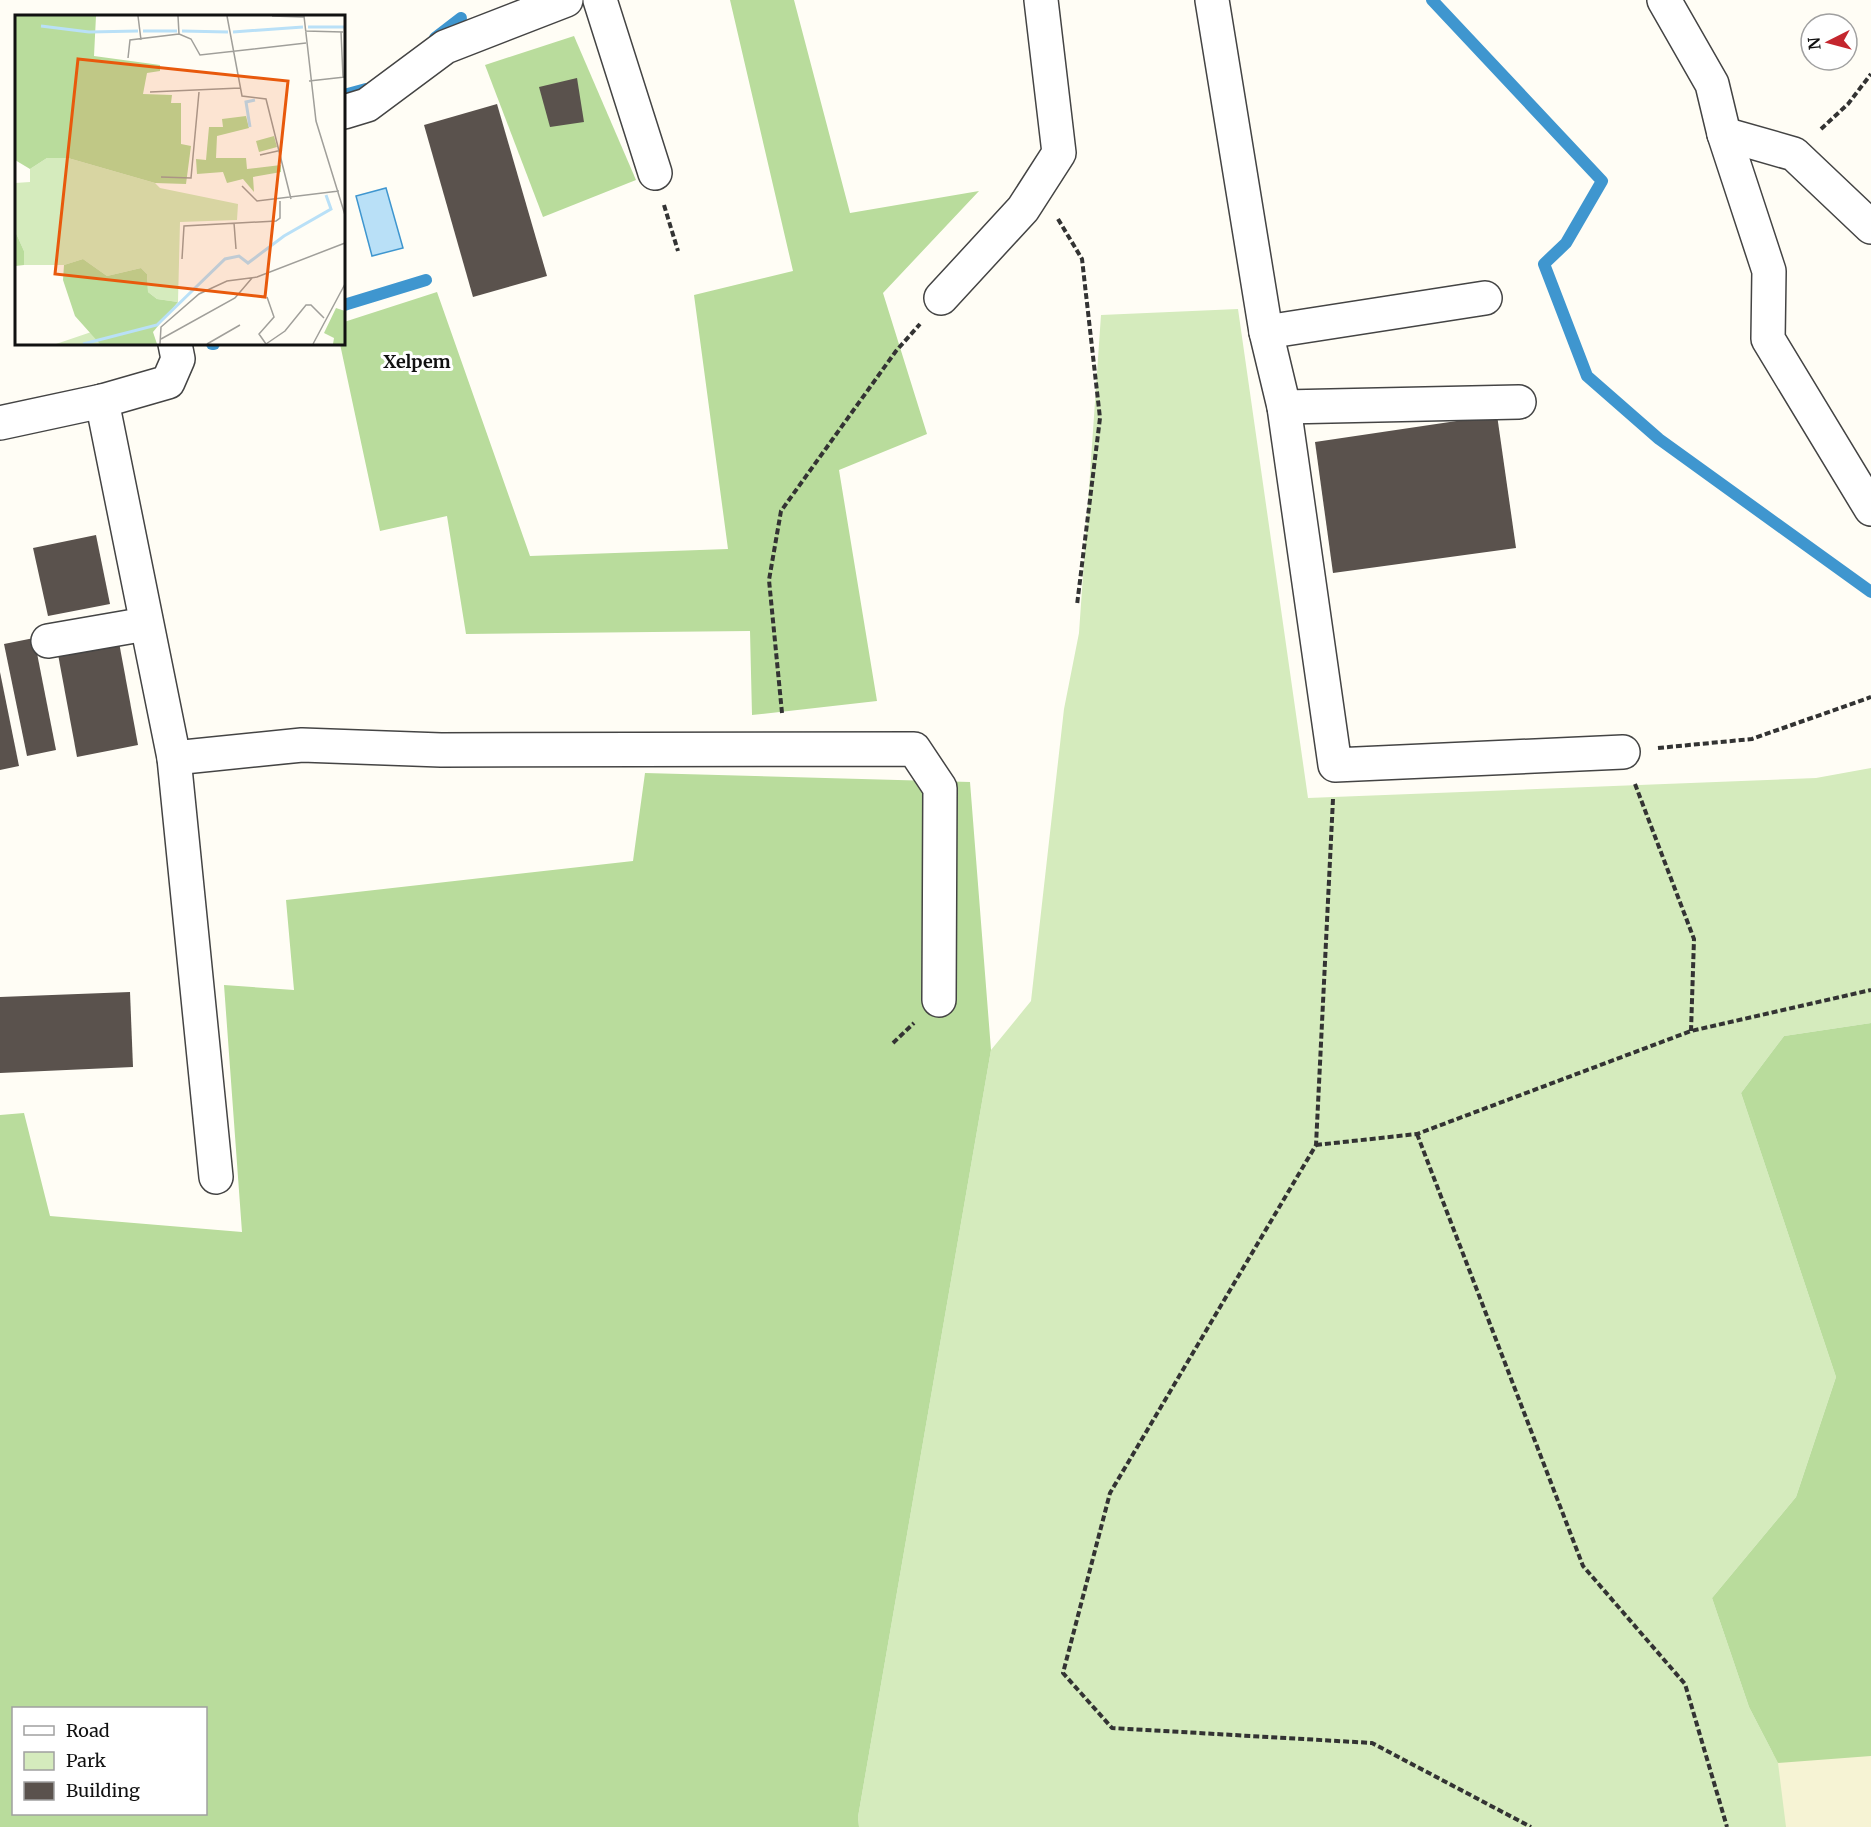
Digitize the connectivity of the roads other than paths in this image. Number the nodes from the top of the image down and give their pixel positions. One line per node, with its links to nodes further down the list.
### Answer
1 (566, 0): 6 (street)
2 (600, 0): 8 (street)
3 (1041, 0): 10 (street)
4 (1212, 0): 12 (street)
5 (1664, 0): 7 (street)
6 (345, 112)
7 (1724, 134): 9 (street); 18 (street)
8 (655, 173)
9 (1871, 227)
10 (941, 298)
11 (1485, 298): 12 (street)
12 (1266, 332): 16 (street)
13 (175, 345): 14 (street)
14 (102, 400): 17 (street); 19 (street)
15 (1519, 402): 16 (street)
16 (1284, 407): 21 (street)
17 (0, 423)
18 (1871, 509)
19 (146, 624): 20 (street); 22 (street)
20 (48, 641)
21 (1623, 752)
22 (174, 758): 23 (street); 24 (street)
23 (939, 1000)
24 (216, 1177)

